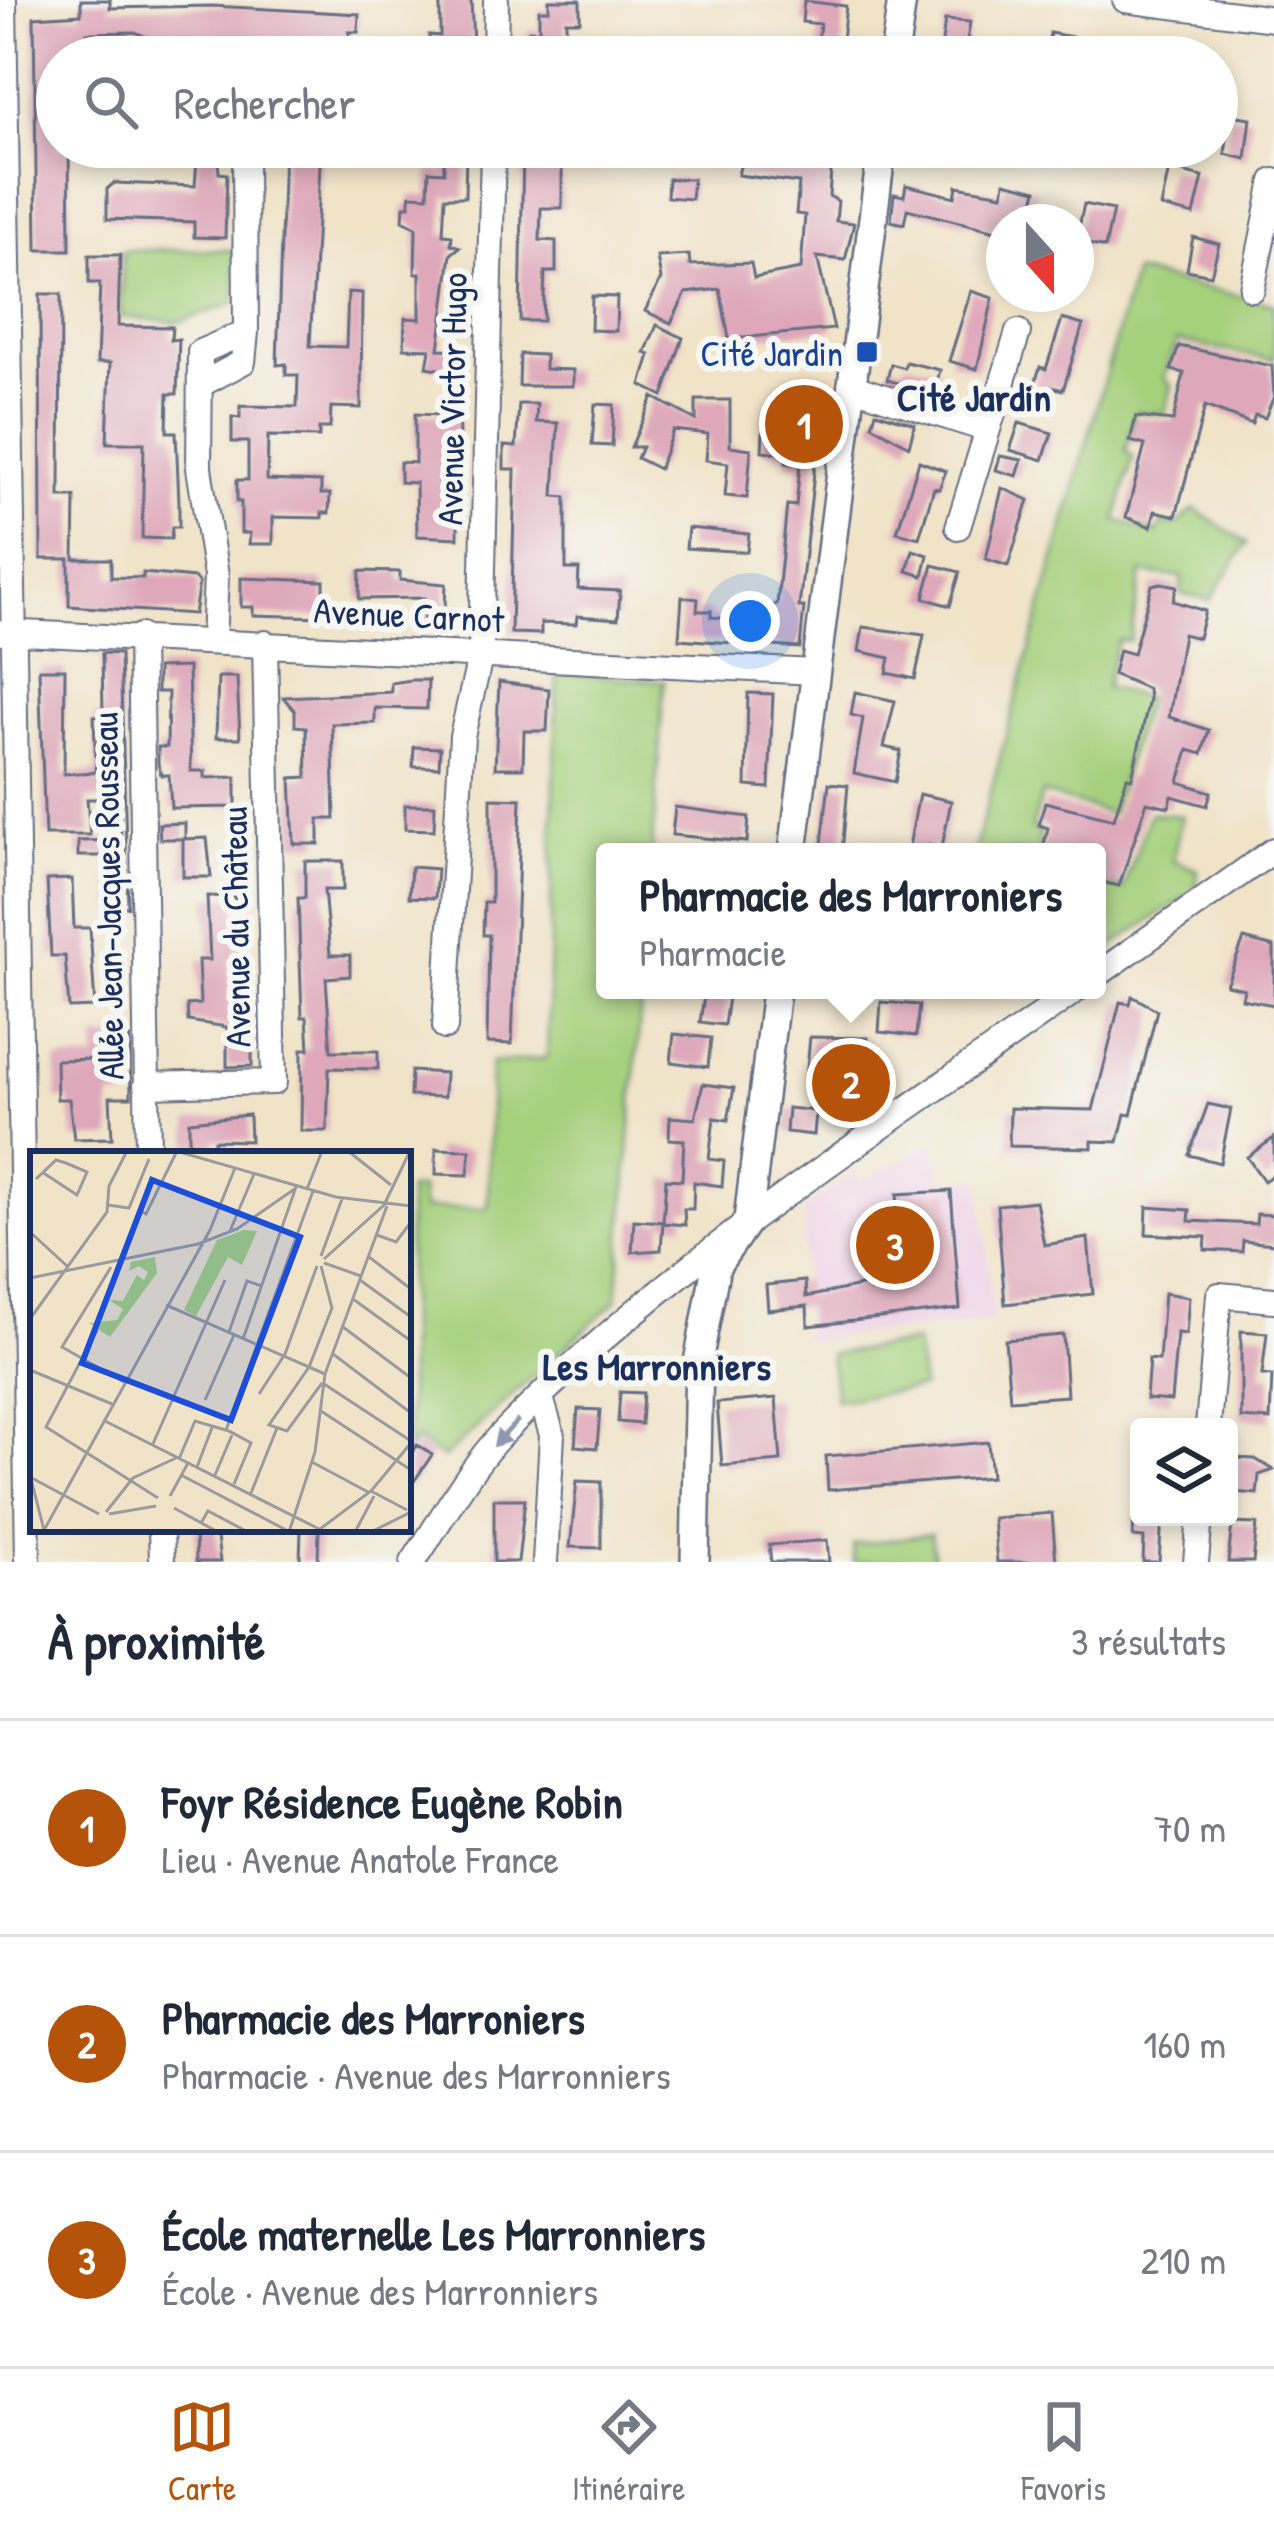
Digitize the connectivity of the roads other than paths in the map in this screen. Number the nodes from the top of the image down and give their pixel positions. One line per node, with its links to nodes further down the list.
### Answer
1 (4, 0): 17 (street)
2 (496, 0): 6 (street)
3 (902, 0): 7 (street)
4 (1125, 0): 5 (street)
5 (1274, 19)
6 (495, 36)
7 (897, 36)
8 (244, 168): 19 (street)
9 (493, 168): 21 (street, Avenue Victor Hugo)
10 (879, 168): 14 (street)
11 (1274, 181): 12 (street)
12 (1252, 289)
13 (1018, 332): 15 (street)
14 (850, 386): 15 (street); 22 (street)
15 (988, 430): 16 (street)
16 (958, 526)
17 (7, 632): 18 (street, Avenue Carnot); 35 (street)
18 (140, 636): 19 (street, Avenue Carnot); 29 (street, Allée Jean-Jacques Rousseau)
19 (213, 641): 20 (street, Avenue Carnot)
20 (265, 643): 21 (street, Avenue Carnot); 29 (street, Avenue du Château)
21 (481, 653): 22 (street, Avenue Carnot); 28 (street, Avenue Victor Hugo)
22 (814, 672): 23 (street)
23 (794, 843)
24 (1274, 850): 25 (street)
25 (1106, 969)
26 (775, 999): 31 (street)
27 (1063, 999): 31 (street)
28 (445, 1027)
29 (146, 1085): 30 (street, Allée Jean-Jacques Rousseau)
30 (148, 1151)
31 (748, 1220): 33 (street); 42 (street)
32 (1274, 1300): 34 (street)
33 (541, 1398): 40 (street, one-way to 40); 41 (street)
34 (1209, 1418)
35 (12, 1433): 38 (street)
36 (1199, 1526): 43 (street)
37 (160, 1532): 39 (street)
38 (28, 1562)
39 (162, 1562)
40 (413, 1562)
41 (545, 1562)
42 (695, 1562)
43 (1196, 1562)

